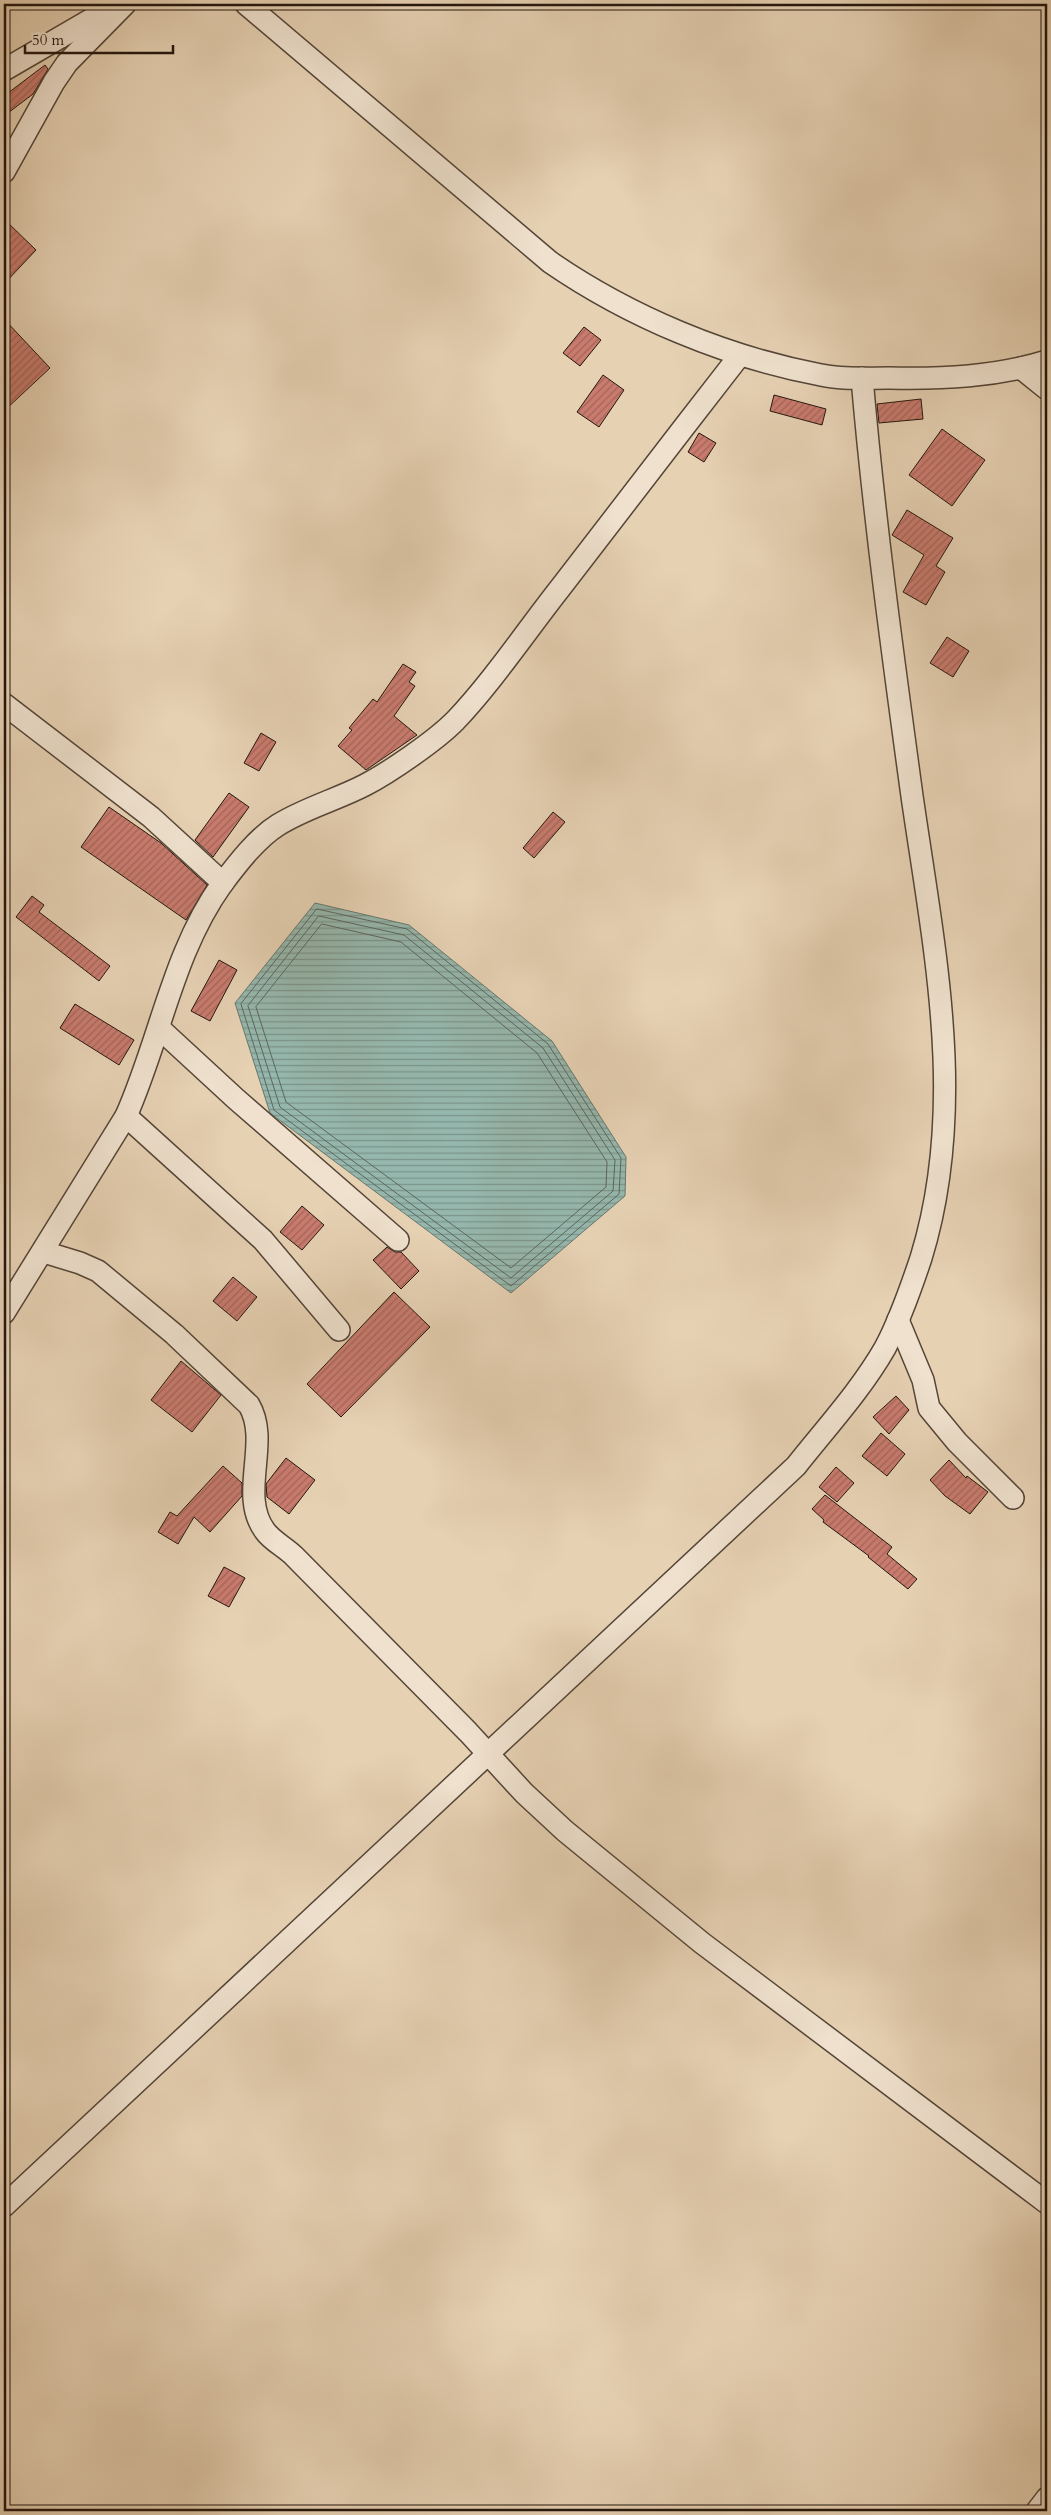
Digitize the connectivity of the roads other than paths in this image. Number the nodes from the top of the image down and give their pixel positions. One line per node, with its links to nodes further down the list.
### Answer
1 (118, 4): 4 (street)
2 (125, 4): 5 (street)
3 (246, 4): 6 (street)
4 (4, 70)
5 (4, 172)
6 (740, 355): 9 (street); 12 (street)
7 (1047, 361): 8 (street)
8 (1021, 368): 9 (street); 10 (street)
9 (856, 378): 18 (street)
10 (1047, 389)
11 (4, 704): 12 (street)
12 (223, 883): 13 (street)
13 (159, 1028): 14 (street); 15 (street)
14 (126, 1116): 16 (street); 19 (street)
15 (398, 1240)
16 (44, 1252): 17 (street); 21 (street)
17 (4, 1313)
18 (898, 1320): 20 (street); 21 (street)
19 (339, 1330)
20 (1013, 1498)
21 (479, 1744): 22 (street); 23 (street)
22 (1047, 2204)
23 (4, 2206)
24 (1047, 2498): 25 (street)
25 (1037, 2511)

